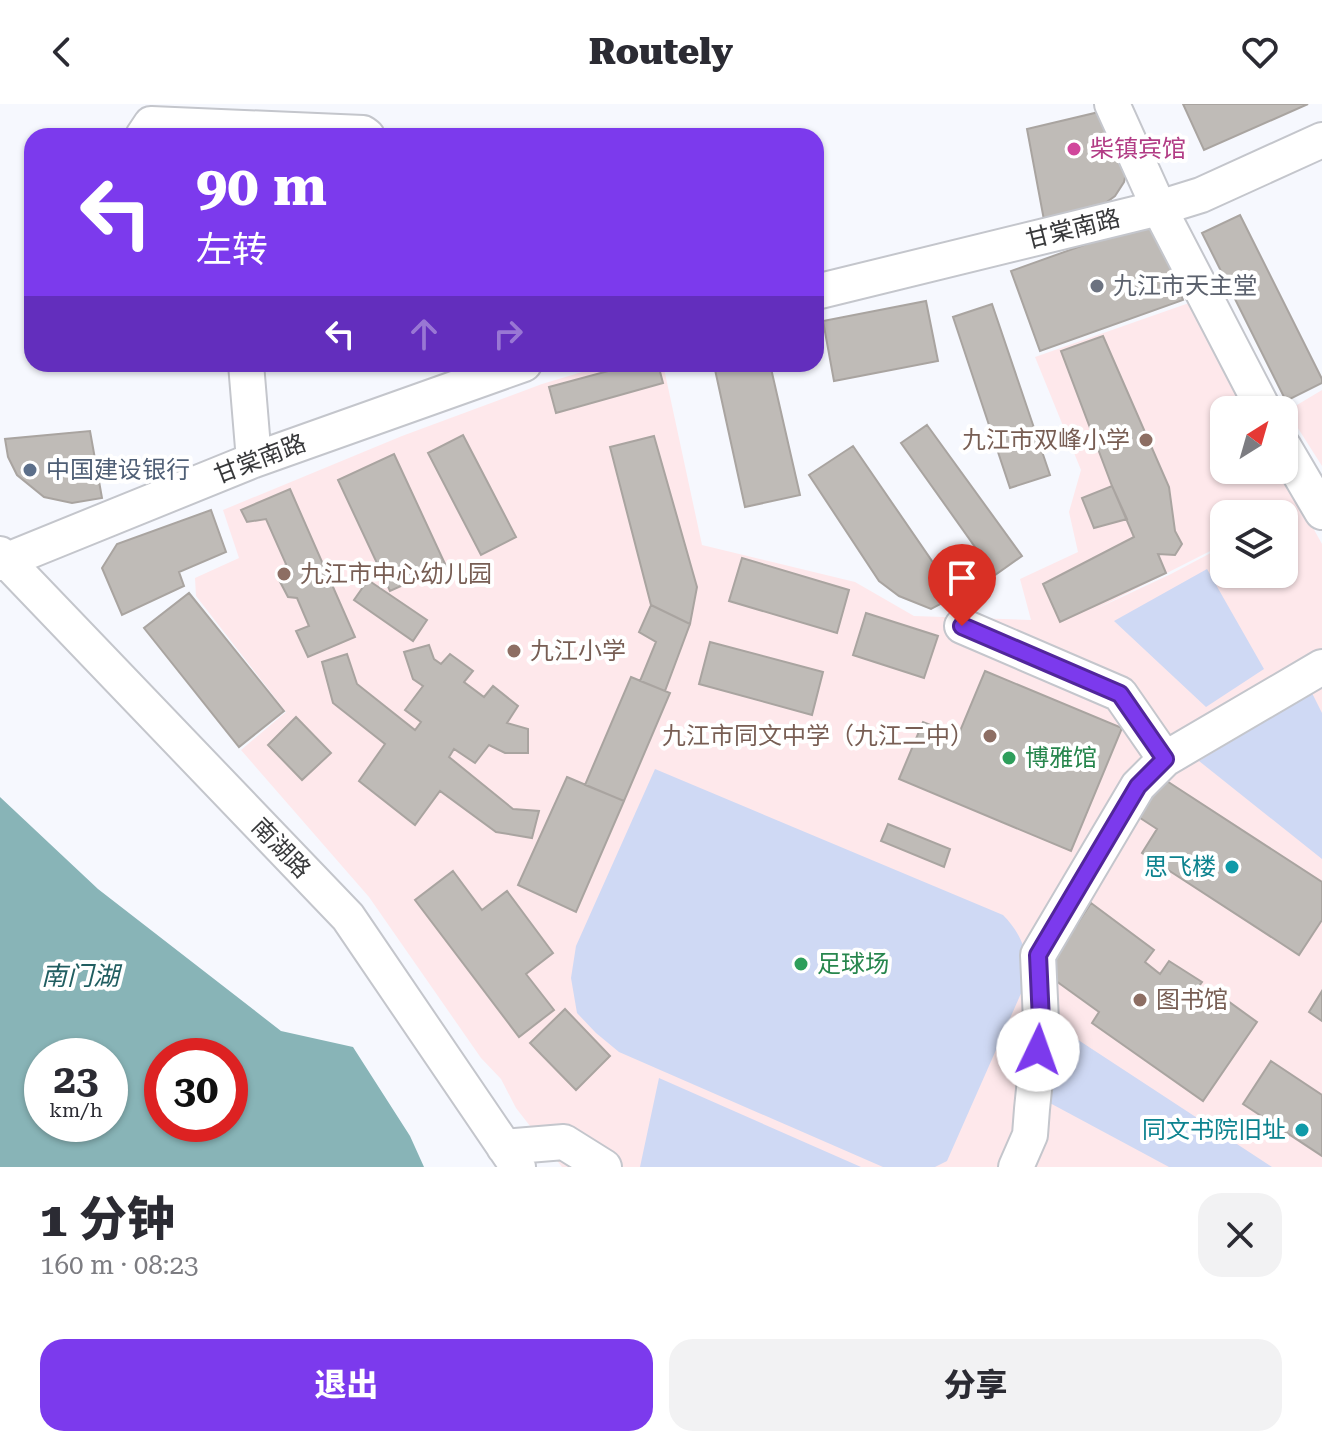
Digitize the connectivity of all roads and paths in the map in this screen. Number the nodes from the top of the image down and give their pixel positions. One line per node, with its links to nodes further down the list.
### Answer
1 (1112, 104): 6 (street)
2 (261, 116): 3 (street); 4 (street)
3 (148, 128)
4 (333, 128)
5 (1322, 140): 6 (street, 甘棠南路)
6 (1159, 208): 7 (street, 甘棠南路); 10 (street)
7 (824, 290)
8 (247, 372): 11 (street)
9 (502, 372): 11 (street, 甘棠南路)
10 (1257, 396)
11 (254, 460): 14 (street, 甘棠南路)
12 (1298, 471): 13 (street)
13 (1322, 512)
14 (2, 559): 18 (street, 南湖路)
15 (962, 626): 17 (street)
16 (1322, 667): 17 (street)
17 (1165, 759): 20 (street)
18 (511, 1157): 19 (street)
19 (604, 1167)
20 (1016, 1167)

